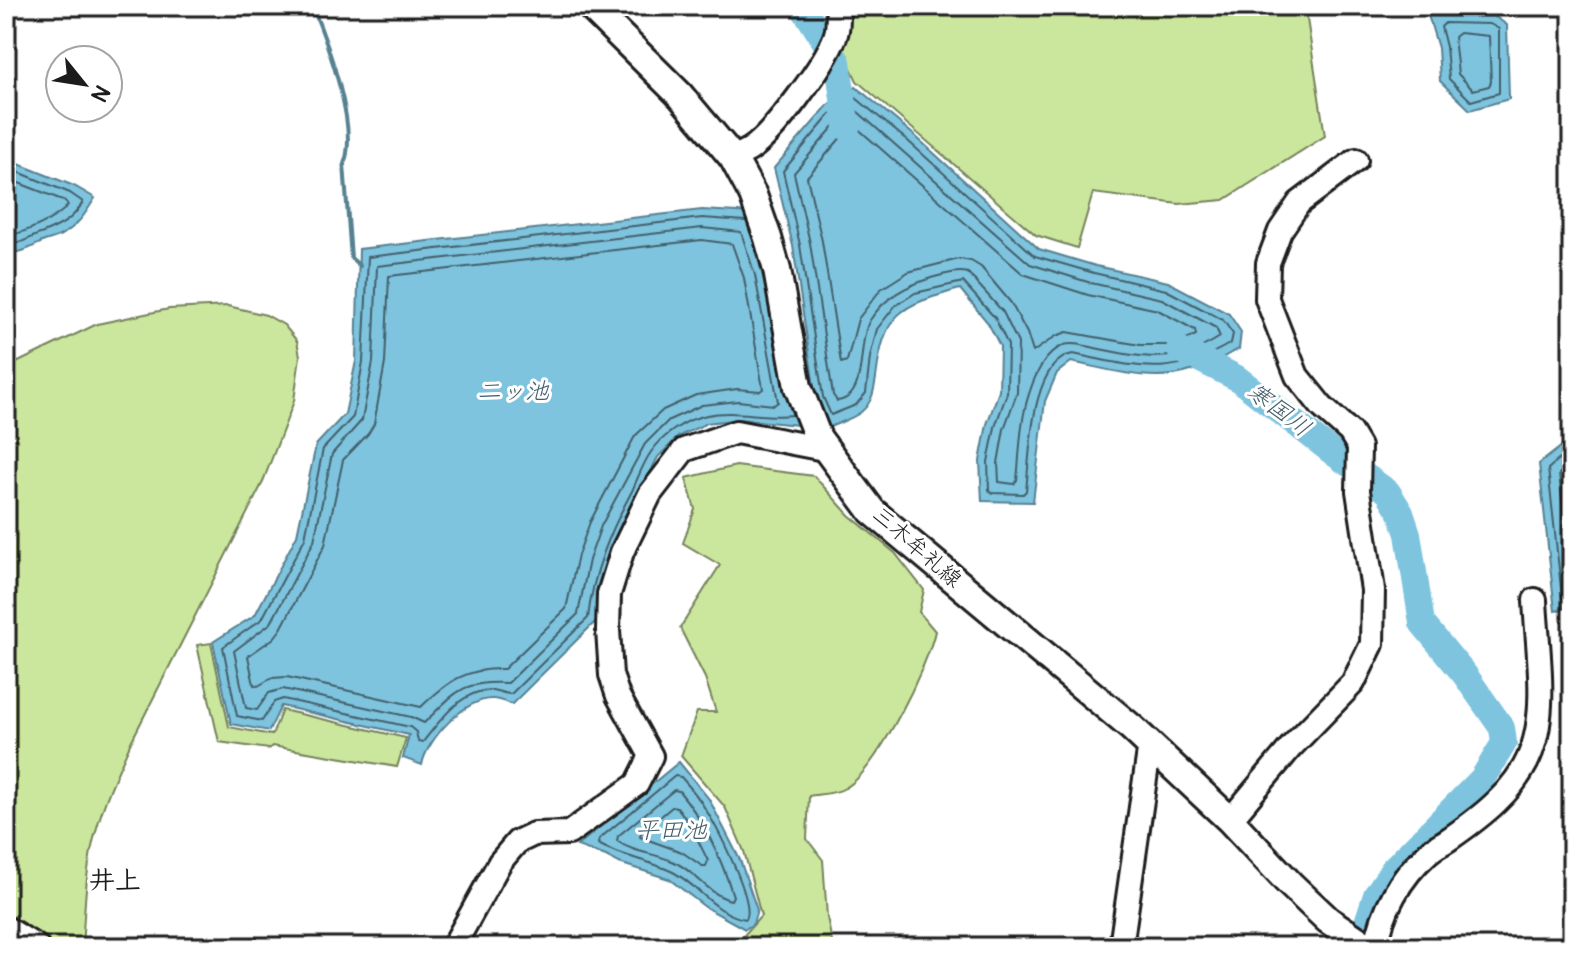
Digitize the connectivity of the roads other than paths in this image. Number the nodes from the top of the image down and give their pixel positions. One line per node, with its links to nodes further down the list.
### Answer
1 (590, 6): 4 (main road, 三木牟礼線)
2 (837, 6): 4 (street)
3 (1356, 160): 8 (street)
4 (737, 166): 5 (main road, 三木牟礼線)
5 (821, 444): 7 (main road, 三木牟礼線); 12 (street)
6 (1535, 600): 14 (street)
7 (1150, 744): 8 (main road, 三木牟礼線); 13 (street)
8 (1230, 820): 10 (main road, 三木牟礼線)
9 (6, 928): 11 (street)
10 (1359, 942)
11 (37, 947)
12 (453, 947)
13 (1121, 947)
14 (1376, 947)

